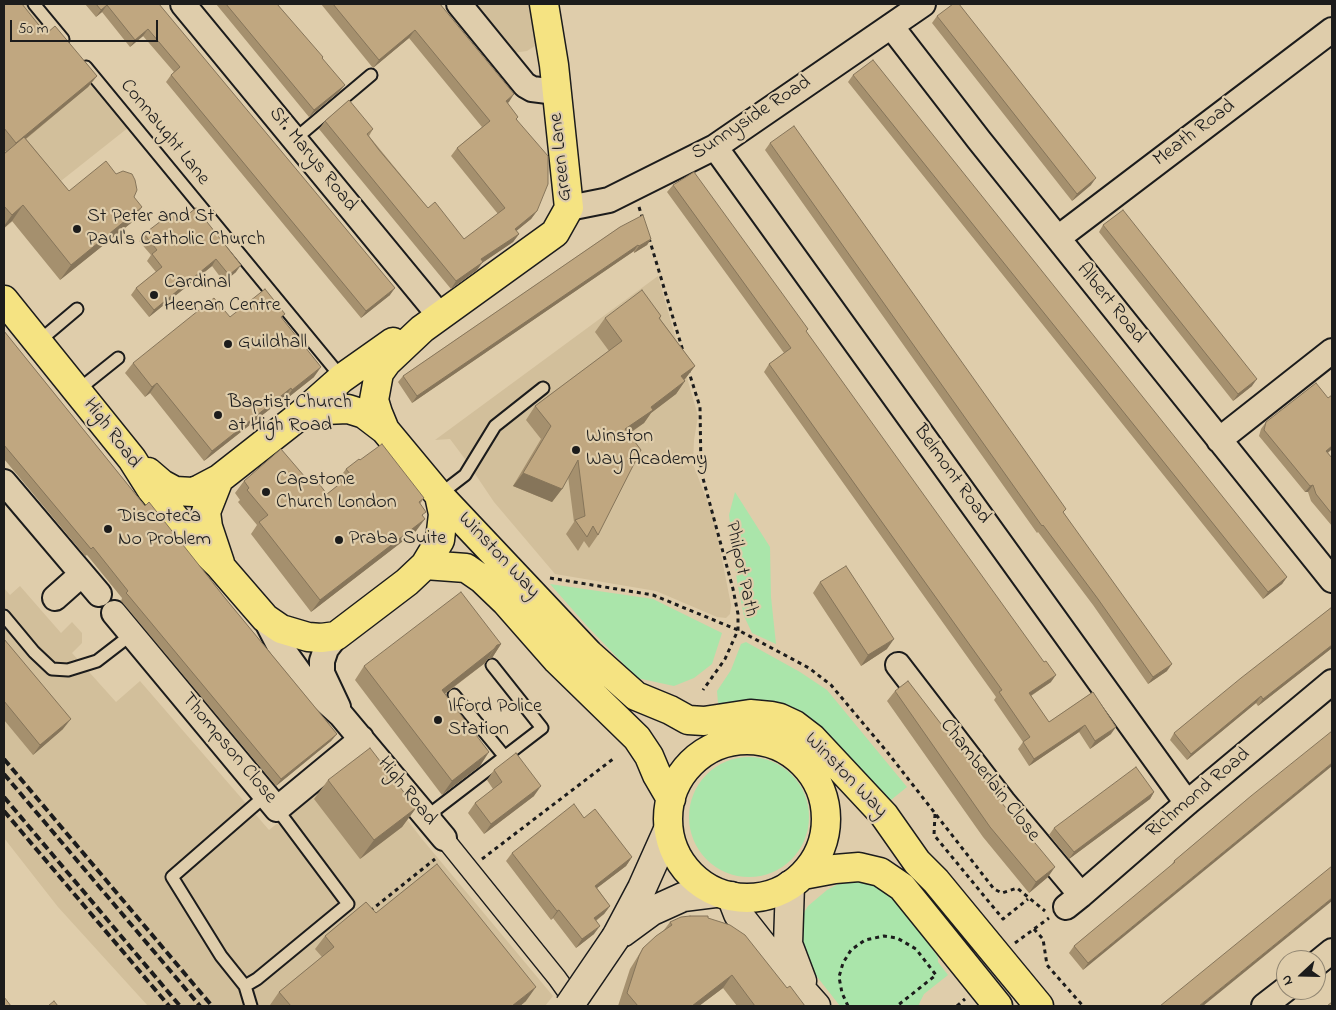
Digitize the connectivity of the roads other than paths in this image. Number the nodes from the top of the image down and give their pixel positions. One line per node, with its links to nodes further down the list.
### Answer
1 (34, 4): 8 (lane)
2 (183, 4): 12 (street, St. Marys Road)
3 (460, 4): 11 (street)
4 (544, 4): 11 (main road, Green Lane)
5 (923, 4): 6 (street, Sunnyside Road)
6 (891, 26): 13 (street, Sunnyside Road); 15 (street, Albert Road)
7 (1332, 30): 15 (street, Meath Road)
8 (69, 47)
9 (81, 61): 22 (lane, Connaught Lane)
10 (371, 75): 12 (lane)
11 (556, 92): 14 (main road, Green Lane)
12 (295, 139): 18 (street, St. Marys Road)
13 (716, 147): 14 (street, Sunnyside Road); 53 (street, Belmont Road)
14 (569, 208): 18 (main road, Green Lane)
15 (1058, 238): 27 (street, Albert Road)
16 (4, 300): 19 (main road, High Road)
17 (78, 309): 19 (lane)
18 (431, 322): 22 (main road, Green Lane); 26 (main road, Green Lane)
19 (38, 342): 24 (main road, High Road)
20 (1332, 351): 27 (street)
21 (118, 358): 24 (lane)
22 (342, 378): 25 (main road, Green Lane)
23 (543, 388): 31 (lane)
24 (78, 390): 28 (main road, High Road)
25 (298, 417): 26 (main road, Green Lane); 29 (main road, Green Lane)
26 (385, 430): 31 (main road, Green Lane)
27 (1219, 440): 35 (street, Albert Road)
28 (132, 459): 29 (main road, Green Lane); 33 (main road, High Road)
29 (219, 479): 33 (main road, High Road)
30 (4, 482): 34 (street, Thompson Close)
31 (432, 486): 32 (main road); 45 (main road, Winston Way)
32 (425, 565): 40 (main road); 51 (main road, Winston Way)
33 (220, 566): 38 (main road, High Road)
34 (82, 574): 36 (street); 39 (street, Thompson Close)
35 (1332, 580)
36 (55, 598)
37 (4, 616): 39 (lane)
38 (265, 618): 40 (main road); 46 (street, High Road)
39 (132, 634): 52 (street, Thompson Close)
40 (336, 636): 46 (street, High Road)
41 (492, 665): 49 (lane)
42 (898, 665): 60 (street, Chamberlain Close)
43 (1332, 682): 53 (street, Richmond Road)
44 (454, 695): 49 (lane)
45 (636, 696): 48 (main road); 57 (main road, Winston Way)
46 (341, 715): 47 (street, High Road)
47 (361, 738): 52 (street, Thompson Close); 54 (street, High Road)
48 (712, 747): 50 (main road); 51 (main road)
49 (505, 757): 54 (lane)
50 (820, 786): 57 (main road); 58 (main road)
51 (671, 799): 55 (main road)
52 (271, 803): 62 (lane); 62 (lane)
53 (1186, 804): 60 (street, Richmond Road)
54 (426, 817): 56 (street, High Road)
55 (667, 832): 59 (main road); 61 (street)
56 (440, 848): 67 (street, High Road)
57 (918, 862): 69 (main road, Winston Way)
58 (797, 880): 59 (main road); 64 (street); 68 (main road)
59 (723, 894): 61 (street); 64 (street)
60 (1066, 906)
61 (616, 937): 66 (street, bridge)
62 (245, 986): 65 (lane)
63 (1276, 997): 70 (street)
64 (811, 1000)
65 (251, 1006)
66 (569, 1006)
67 (577, 1006)
68 (998, 1006)
69 (1039, 1006)
70 (1264, 1006)

